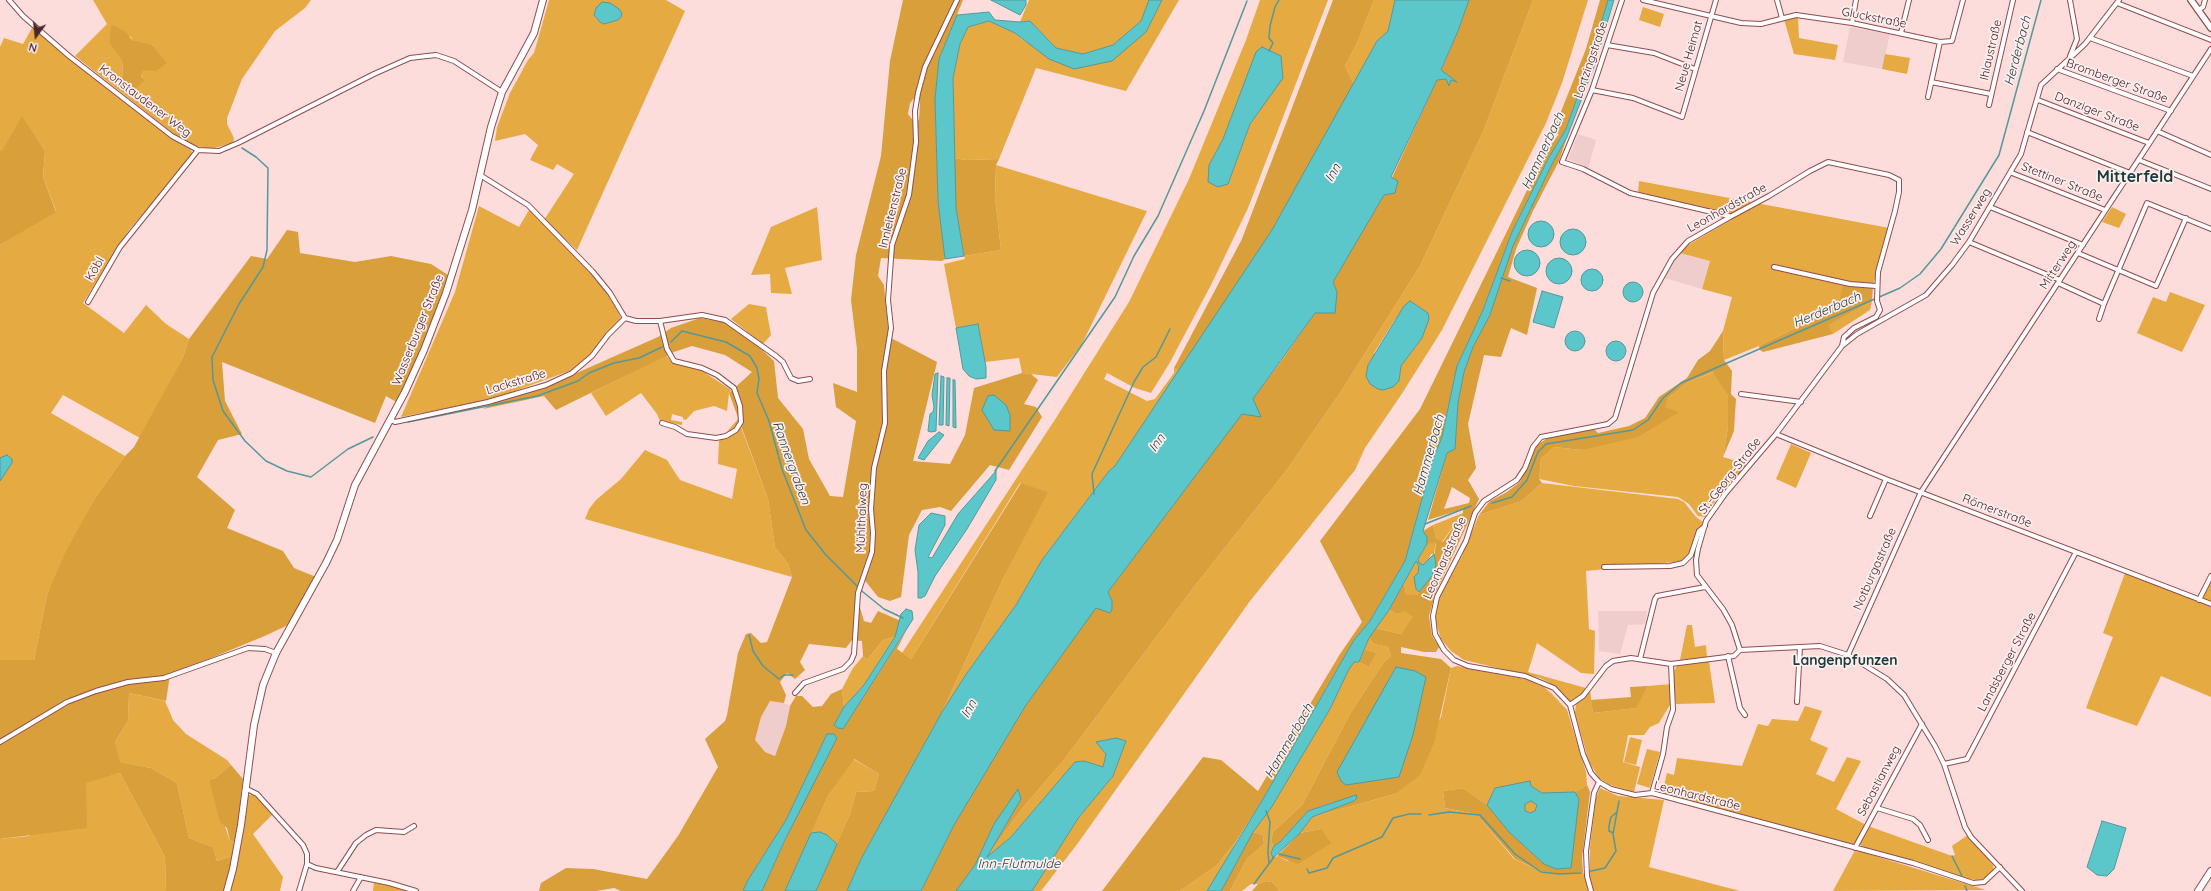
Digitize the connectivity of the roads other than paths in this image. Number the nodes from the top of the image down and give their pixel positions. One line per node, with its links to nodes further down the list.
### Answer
1 (9, 0): 42 (street, Kronstaudener Weg)
2 (543, 0): 33 (main road, Wasserburger Straße)
3 (957, 0): 68 (street, Innleitenstraße)
4 (1622, 0): 25 (street, Lortzingstraße)
5 (1643, 0): 17 (street, Gluckstraße)
6 (1716, 0): 17 (street, Neue Heimat)
7 (1777, 0): 18 (street)
8 (1856, 0): 19 (street)
9 (1909, 0): 21 (street)
10 (1963, 0): 24 (street)
11 (2013, 0): 34 (street, Ihlaustraße)
12 (2070, 0): 27 (street)
13 (2191, 0): 16 (street)
14 (2205, 0): 16 (street)
15 (2118, 2): 22 (street, Wasserweg); 23 (street)
16 (2198, 10): 20 (street)
17 (1710, 16): 18 (street, Gluckstraße); 28 (street, Neue Heimat)
18 (1782, 18): 19 (street, Gluckstraße)
19 (1852, 23): 21 (street, Gluckstraße)
20 (2211, 28)
21 (1901, 33): 24 (street, Gluckstraße)
22 (2090, 38): 27 (street, Wasserweg); 30 (street)
23 (2211, 40)
24 (1940, 42): 31 (street)
25 (1607, 45): 28 (street); 32 (street, Lortzingstraße)
26 (2211, 49): 30 (street, Mitterweg)
27 (2068, 60): 29 (street, Wasserweg)
28 (1695, 69): 32 (street, Neue Heimat)
29 (2057, 69): 36 (street, Wasserweg); 38 (street, Bromberger Straße)
30 (2193, 76): 38 (street, Mitterweg)
31 (1931, 82): 34 (street); 35 (street)
32 (1592, 90): 51 (street, Lortzingstraße)
33 (502, 92): 42 (street, Kronstaudener Weg); 47 (main road, Wasserburger Straße)
34 (1991, 94): 37 (street, Ihlaustraße)
35 (1928, 97)
36 (2038, 100): 40 (street, Wasserweg); 41 (street, Danziger Straße)
37 (1989, 105)
38 (2171, 111): 39 (street, Mitterweg)
39 (2157, 131): 41 (street, Mitterweg); 43 (street)
40 (2027, 132): 45 (street, Wasserweg); 46 (street)
41 (2150, 143): 44 (street, Mitterweg)
42 (198, 150): 61 (street, Köbl)
43 (2211, 155)
44 (2139, 160): 46 (street, Mitterweg); 48 (street)
45 (2012, 173): 49 (street, Wasserweg); 50 (street, Stettiner Straße)
46 (2130, 173): 50 (street, Mitterweg)
47 (480, 175): 63 (street); 71 (main road, Wasserburger Straße)
48 (2211, 188)
49 (1990, 207): 54 (street, Wasserweg); 55 (street)
50 (2105, 210): 55 (street, Mitterweg)
51 (1730, 216): 60 (street, Leonhardstraße); 93 (street, Leonhardstraße)
52 (2186, 218): 53 (street); 58 (street); 58 (street)
53 (2211, 229)
54 (1969, 242): 59 (street); 66 (street, Wasserweg)
55 (2083, 245): 56 (street, Mitterweg)
56 (2078, 253): 58 (street); 59 (street, Mitterweg)
57 (1774, 267): 60 (street)
58 (2118, 270): 62 (street)
59 (2059, 282): 62 (street); 75 (street, Mitterweg)
60 (1876, 286): 66 (street)
61 (88, 302)
62 (2104, 304): 64 (street)
63 (625, 318): 65 (street); 71 (street, Lackstraße)
64 (2099, 319)
65 (660, 321): 67 (street); 72 (street)
66 (1842, 346): 70 (street, St.-Georg-Straße)
67 (810, 379)
68 (884, 379): 91 (street, Mühlthalweg)
69 (1741, 394): 70 (street)
70 (1801, 402): 73 (street, St.-Georg-Straße)
71 (391, 420): 86 (main road, Wasserburger Straße)
72 (662, 423)
73 (1776, 434): 74 (street, Römerstraße); 77 (street, St.-Georg-Straße)
74 (1886, 479): 75 (street, Römerstraße); 76 (street)
75 (1921, 492): 78 (street, Römerstraße); 87 (street, Notburgastraße)
76 (1870, 516)
77 (1705, 526): 79 (street); 81 (street, St.-Georg-Straße)
78 (2076, 552): 82 (street, Römerstraße); 97 (street, Landsberger Straße)
79 (1604, 566)
80 (2211, 576): 82 (street)
81 (1705, 587): 85 (street, St.-Georg-Straße); 89 (street)
82 (2199, 600): 83 (street, Römerstraße)
83 (2211, 604)
84 (1800, 647): 85 (street); 87 (street); 92 (street)
85 (1740, 650): 88 (street)
86 (276, 653): 96 (street); 99 (main road, Wasserburger Straße)
87 (1848, 655): 95 (street)
88 (1728, 656): 90 (street); 94 (street)
89 (1640, 659): 90 (street); 93 (street)
90 (1672, 664): 100 (street)
91 (795, 693)
92 (1797, 702)
93 (1570, 705): 98 (street, Leonhardstraße)
94 (1744, 715)
95 (1922, 724): 97 (street); 101 (street, Sebastianweg)
96 (0, 742)
97 (1944, 764): 106 (street)
98 (1599, 782): 100 (street, Leonhardstraße); 114 (street)
99 (245, 788): 105 (street); 110 (main road, Wasserburger Straße)
100 (1652, 793): 104 (street, Leonhardstraße)
101 (1877, 808): 103 (street); 104 (street, Sebastianweg)
102 (414, 826): 108 (street)
103 (1928, 840)
104 (1855, 848): 106 (street, Leonhardstraße)
105 (307, 864): 108 (street); 111 (street)
106 (2000, 868): 115 (street)
107 (2211, 871): 116 (main road)
108 (337, 872): 109 (street)
109 (361, 877): 112 (street); 113 (street)
110 (227, 891)
111 (299, 891)
112 (352, 891)
113 (416, 891)
114 (1591, 891)
115 (2022, 891)
116 (2198, 891)

